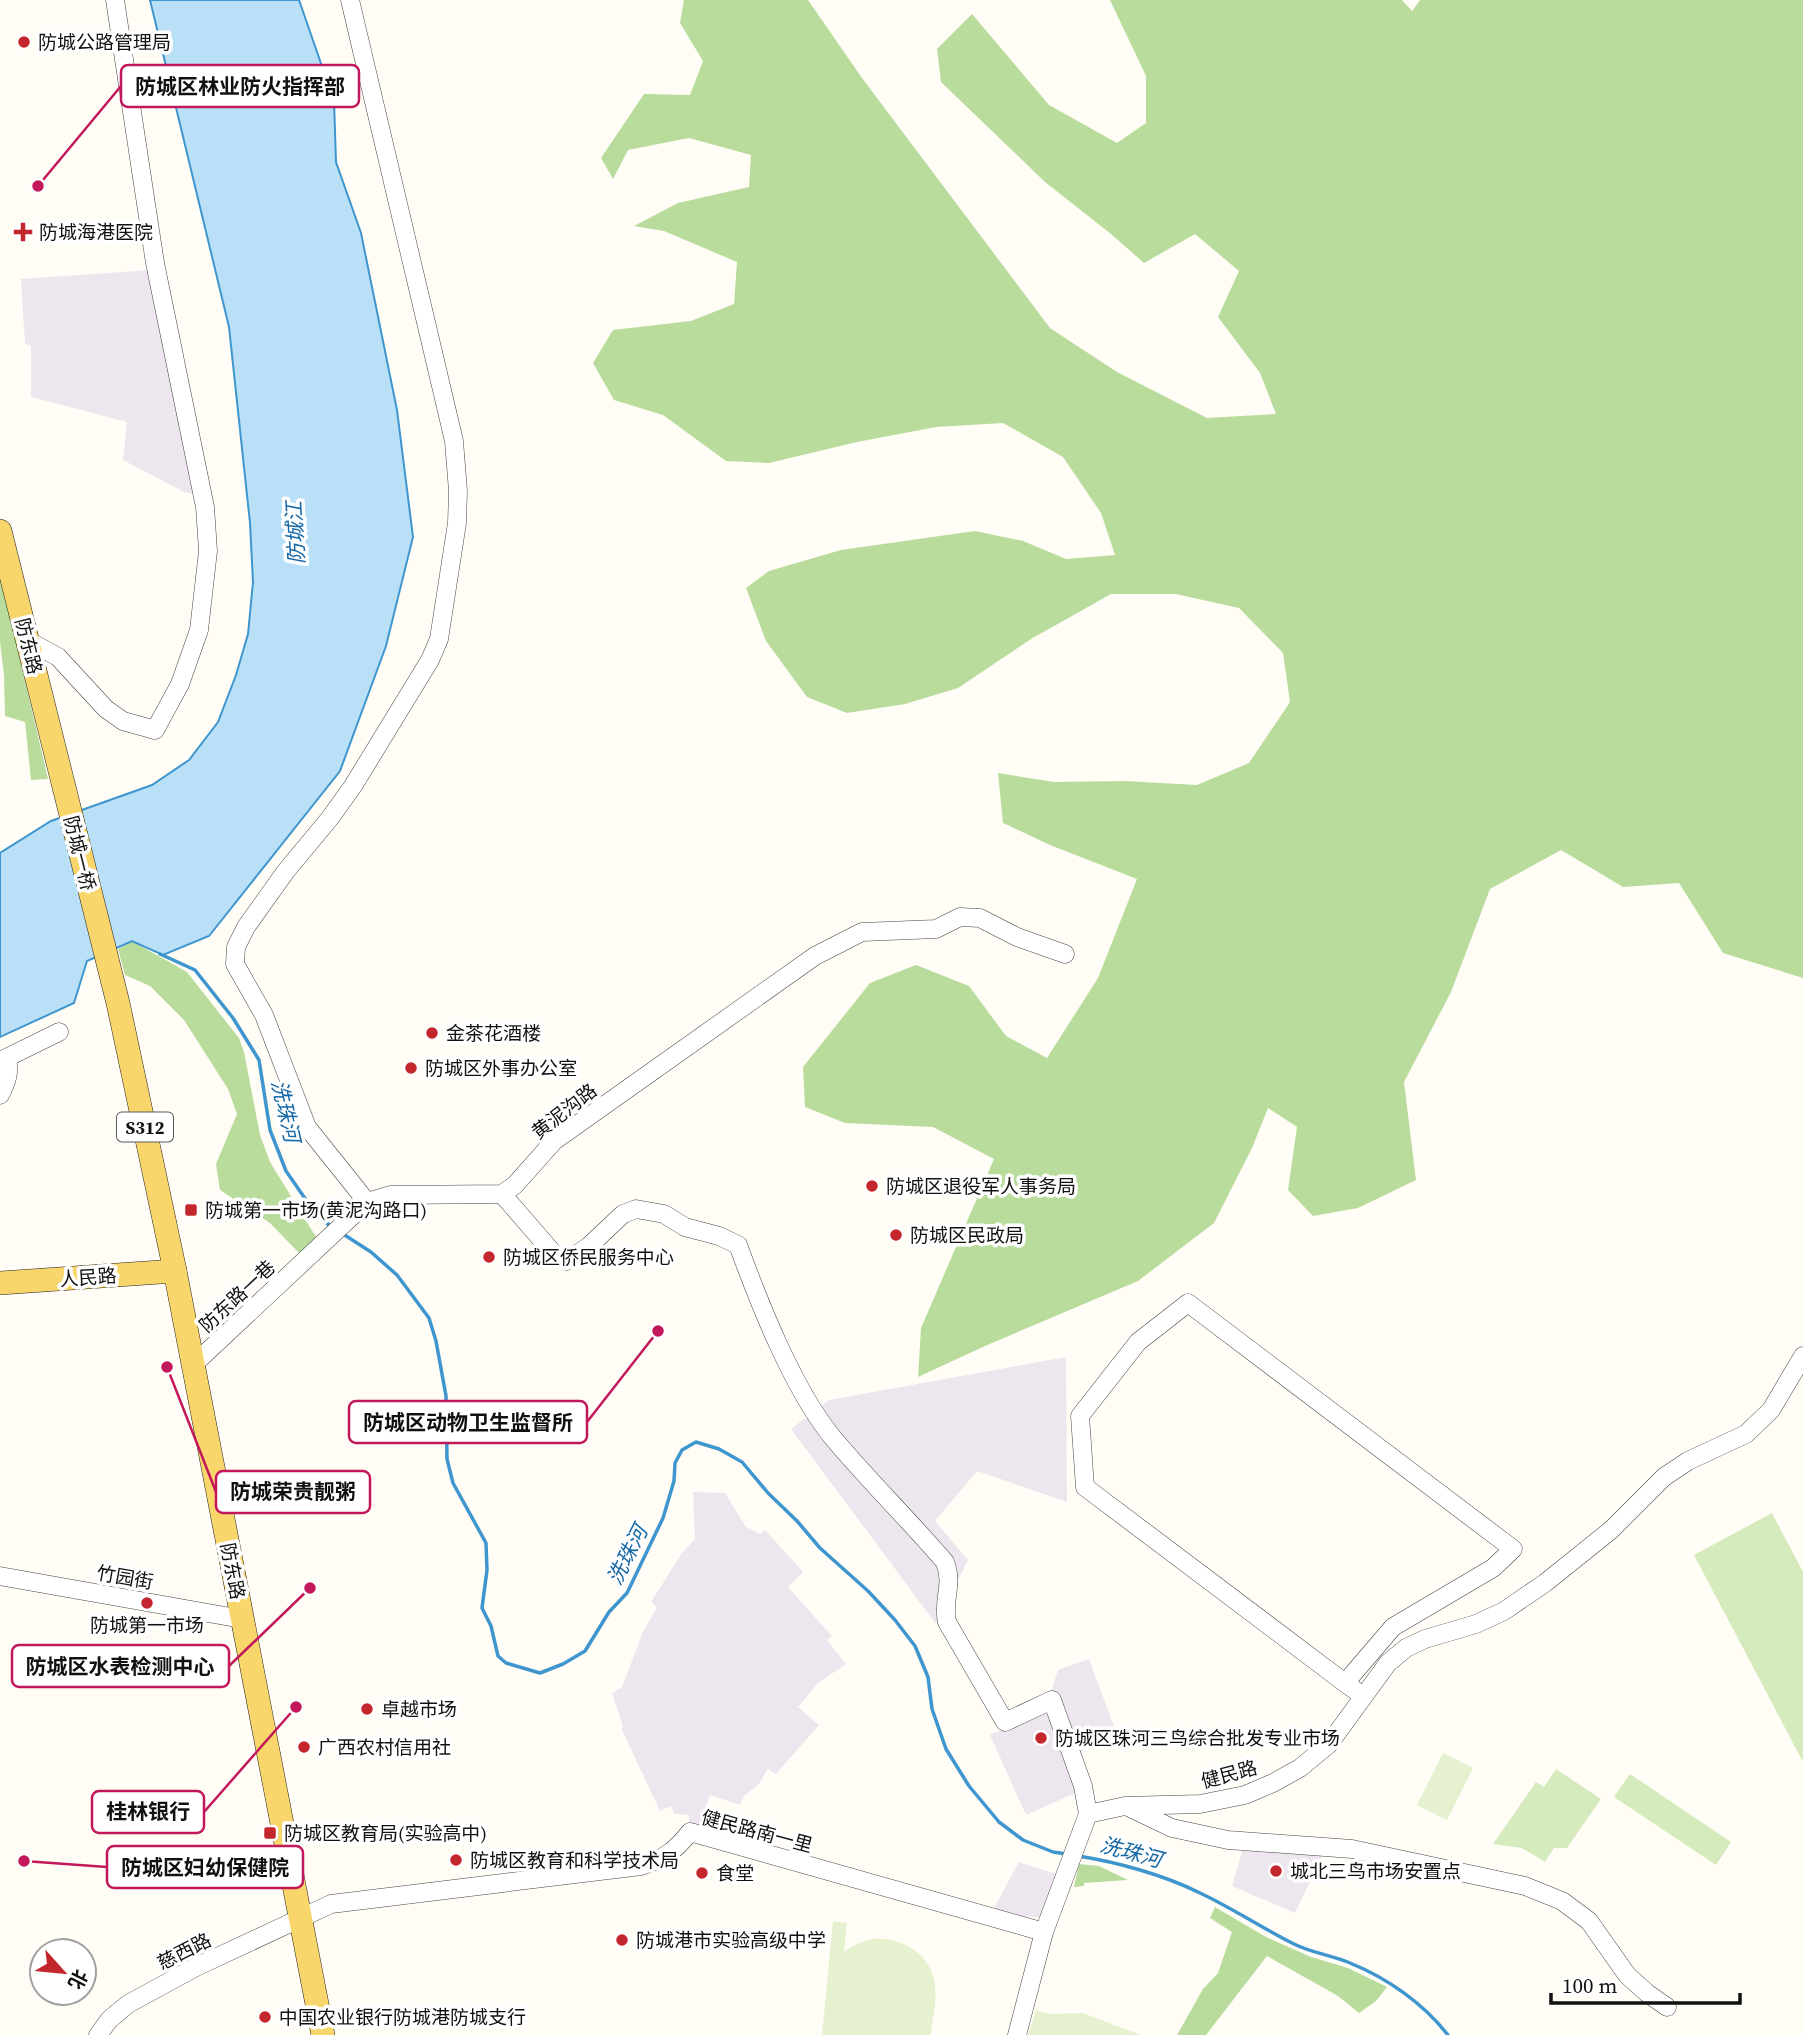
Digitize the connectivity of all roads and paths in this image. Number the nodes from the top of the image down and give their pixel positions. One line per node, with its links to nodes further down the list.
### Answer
1 (116, 0): 4 (street)
2 (350, 0): 12 (street)
3 (0, 531): 4 (main road, 防东路 / S312)
4 (27, 640): 5 (main road, 防东路 / S312)
5 (47, 721): 7 (main road, 防城一桥 / S312)
6 (1065, 954): 11 (street, 黄泥沟路)
7 (114, 984): 13 (main road, 防东路 / S312)
8 (59, 1032): 9 (street)
9 (4, 1060): 10 (street)
10 (0, 1095)
11 (502, 1194): 12 (street); 22 (street)
12 (367, 1202): 16 (street, 防东路一巷)
13 (175, 1271): 14 (main road, 人民路); 16 (main road, 防东路)
14 (0, 1283)
15 (1803, 1356): 20 (street, 健民路)
16 (193, 1365): 18 (main road, 防东路)
17 (0, 1576): 18 (street, 竹园街)
18 (242, 1619): 23 (main road, 防东路)
19 (1345, 1683): 19 (street); 20 (street)
20 (1363, 1696): 21 (street, 健民路)
21 (1125, 1806): 22 (street, 健民路); 25 (street)
22 (1085, 1822): 24 (street)
23 (301, 1919): 24 (street, 健民路南一里); 26 (street, 慈西路); 27 (main road, 防东路)
24 (1044, 1931): 28 (street)
25 (1667, 2007)
26 (98, 2035)
27 (323, 2035)
28 (1017, 2035)

